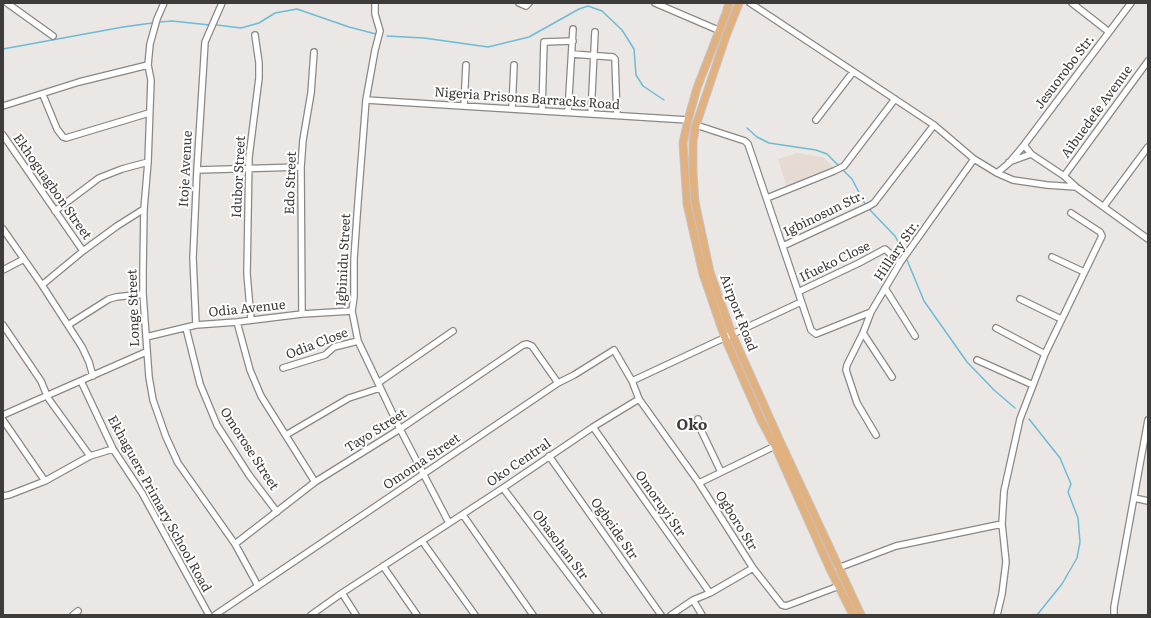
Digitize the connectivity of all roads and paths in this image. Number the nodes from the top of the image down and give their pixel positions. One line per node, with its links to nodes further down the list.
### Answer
1 (7, 3): 18 (street)
2 (164, 3): 24 (street, Longe Street)
3 (222, 3): 52 (street, Itoje Avenue)
4 (375, 3): 30 (street, Igbinidu Street)
5 (519, 3): 6 (street)
6 (529, 3)
7 (655, 3): 14 (street)
8 (729, 3): 14 (main road, Airport Road)
9 (739, 3): 41 (main road, Airport Road)
10 (750, 3): 27 (street)
11 (1073, 3): 16 (street)
12 (1131, 3): 16 (street, Jesuorobo Str.)
13 (573, 29): 19 (street)
14 (718, 30): 39 (main road, Airport Road)
15 (595, 32): 22 (street)
16 (1109, 32): 44 (street, Jesuorobo Str.)
17 (255, 34): 51 (street, Idubor Street)
18 (53, 36)
19 (573, 41): 21 (street); 34 (street)
20 (314, 52): 50 (street, Edo Street)
21 (572, 54): 22 (street); 35 (street)
22 (594, 55): 37 (street); 38 (street)
23 (1148, 61): 54 (street, Aibuedefe Avenue)
24 (148, 65): 28 (street); 36 (street, Longe Street)
25 (466, 65): 32 (street)
26 (514, 65): 33 (street)
27 (853, 72): 29 (street); 40 (street)
28 (43, 94): 31 (street); 36 (street)
29 (895, 99): 42 (street); 56 (street)
30 (366, 100): 32 (street, Nigeria Prisons Barracks Road); 76 (street, Igbinidu Street)
31 (3, 106)
32 (464, 106): 33 (street, Nigeria Prisons Barracks Road)
33 (512, 109): 34 (street, Nigeria Prisons Barracks Road)
34 (542, 110): 35 (street, Nigeria Prisons Barracks Road)
35 (568, 112): 37 (street, Nigeria Prisons Barracks Road)
36 (149, 113): 48 (street, Longe Street)
37 (591, 114): 38 (street, Nigeria Prisons Barracks Road)
38 (618, 116): 39 (street, Nigeria Prisons Barracks Road)
39 (688, 120): 92 (main road, Airport Road)
40 (816, 120)
41 (696, 125): 56 (street); 89 (main road, Airport Road)
42 (934, 125): 47 (street); 63 (street, Igbinosun Str.)
43 (4, 139): 59 (street, Ekhoguagbon Street)
44 (1024, 145): 46 (street); 49 (street, Jesuorobo Str.)
45 (1148, 147): 57 (street)
46 (1031, 154): 49 (street); 54 (street)
47 (974, 160): 53 (street); 67 (street, Hillary Str.)
48 (148, 162): 58 (street, Longe Street); 59 (street)
49 (1008, 163): 53 (street)
50 (301, 167): 51 (street); 78 (street, Edo Street)
51 (249, 169): 52 (street); 80 (street, Idubor Street)
52 (197, 170): 84 (street, Itoje Avenue)
53 (997, 173): 55 (street)
54 (1064, 176): 55 (street)
55 (1076, 187): 57 (street)
56 (767, 198): 63 (street)
57 (1104, 206): 62 (street)
58 (144, 209): 64 (street); 73 (street, Longe Street)
59 (55, 211): 64 (street, Ekhoguagbon Street)
60 (1071, 213): 69 (street)
61 (3, 229): 66 (street)
62 (1147, 236)
63 (783, 246): 72 (street)
64 (83, 251): 70 (street)
65 (1052, 256): 69 (street)
66 (24, 259): 68 (street); 70 (street)
67 (900, 263): 71 (street, Hillary Str.); 72 (street, Ifueko Close)
68 (3, 270)
69 (1084, 272): 79 (street)
70 (42, 285): 83 (street)
71 (885, 288): 77 (street, Hillary Str.); 91 (street)
72 (798, 292): 75 (street)
73 (143, 294): 83 (street); 90 (street, Longe Street)
74 (1020, 299): 79 (street)
75 (801, 302): 77 (street); 89 (street)
76 (352, 311): 78 (street, Odia Avenue); 93 (street, Igbinidu Street)
77 (871, 312): 88 (street, Hillary Str.)
78 (302, 314): 80 (street, Odia Avenue)
79 (1061, 319): 95 (street)
80 (251, 320): 81 (street, Odia Avenue)
81 (237, 322): 84 (street, Odia Avenue); 114 (street)
82 (3, 325): 105 (street)
83 (68, 325): 98 (street)
84 (196, 325): 85 (street, Odia Avenue)
85 (186, 328): 90 (street, Odia Avenue); 129 (street, Omorose Street)
86 (996, 328): 95 (street)
87 (453, 331): 104 (street)
88 (864, 333): 99 (street); 113 (street, Hillary Str.)
89 (732, 334): 92 (street); 137 (main road, Airport Road)
90 (146, 336): 94 (street, Longe Street)
91 (915, 336)
92 (725, 338): 100 (street); 115 (main road, Airport Road)
93 (358, 340): 97 (street, Odia Close); 104 (street, Igbinidu Street)
94 (146, 352): 98 (street); 134 (street, Longe Street)
95 (1045, 354): 103 (street)
96 (978, 360): 103 (street)
97 (283, 368)
98 (93, 376): 101 (street)
99 (892, 377)
100 (632, 380): 102 (street, Omoma Street); 106 (street)
101 (80, 381): 105 (street); 116 (street, Ekhaguere Primary School Road)
102 (558, 382): 112 (street, Tayo Street); 121 (street, Omoma Street)
103 (1033, 385): 132 (street)
104 (379, 386): 112 (street, Igbinidu Street); 114 (street)
105 (48, 395): 107 (street); 118 (street)
106 (639, 399): 111 (street, Oko Central); 124 (street, Ogboro Str)
107 (3, 415)
108 (698, 419): 120 (street)
109 (3, 420): 122 (street)
110 (1148, 420): 117 (street)
111 (593, 427): 119 (street, Oko Central); 141 (street, Omoruyi Str)
112 (400, 429): 121 (street, Igbinidu Street); 123 (street, Tayo Street)
113 (876, 435)
114 (286, 436): 123 (street)
115 (775, 446): 120 (street); 139 (main road, Airport Road)
116 (113, 449): 118 (street); 145 (street, Ekhaguere Primary School Road)
117 (1145, 452): 127 (street)
118 (90, 456): 122 (street)
119 (549, 456): 125 (street, Oko Central); 153 (street, Ogbeide Str)
120 (721, 472): 124 (street)
121 (424, 474): 131 (street, Igbinidu Street); 138 (street, Omoma Street)
122 (45, 481): 126 (street)
123 (314, 482): 129 (street, Tayo Street)
124 (698, 483): 136 (street, Ogboro Str)
125 (503, 488): 130 (street, Oko Central); 152 (street, Obasohan Str)
126 (3, 496)
127 (1134, 498): 128 (street); 159 (street)
128 (1148, 501)
129 (277, 512): 134 (street, Tayo Street)
130 (463, 515): 131 (street, Oko Central); 151 (street)
131 (449, 523): 133 (street, Oko Central)
132 (1002, 524): 137 (street); 158 (street)
133 (422, 541): 135 (street, Oko Central); 150 (street)
134 (235, 544): 138 (street, Longe Street)
135 (384, 566): 140 (street, Oko Central); 149 (street)
136 (753, 568): 139 (street, Ogboro Str); 141 (street)
137 (838, 568): 157 (main road, Airport Road)
138 (258, 586): 146 (street, Omoma Street)
139 (839, 586): 156 (main road, Airport Road)
140 (342, 593): 147 (street, Oko Central); 148 (street)
141 (710, 593): 142 (street)
142 (693, 600): 154 (street); 155 (street)
143 (78, 611): 144 (street)
144 (73, 615)
145 (209, 615)
146 (215, 615)
147 (311, 615)
148 (356, 615)
149 (417, 615)
150 (475, 615)
151 (533, 615)
152 (599, 615)
153 (661, 615)
154 (671, 615)
155 (702, 615)
156 (853, 615)
157 (861, 615)
158 (997, 615)
159 (1114, 615)

